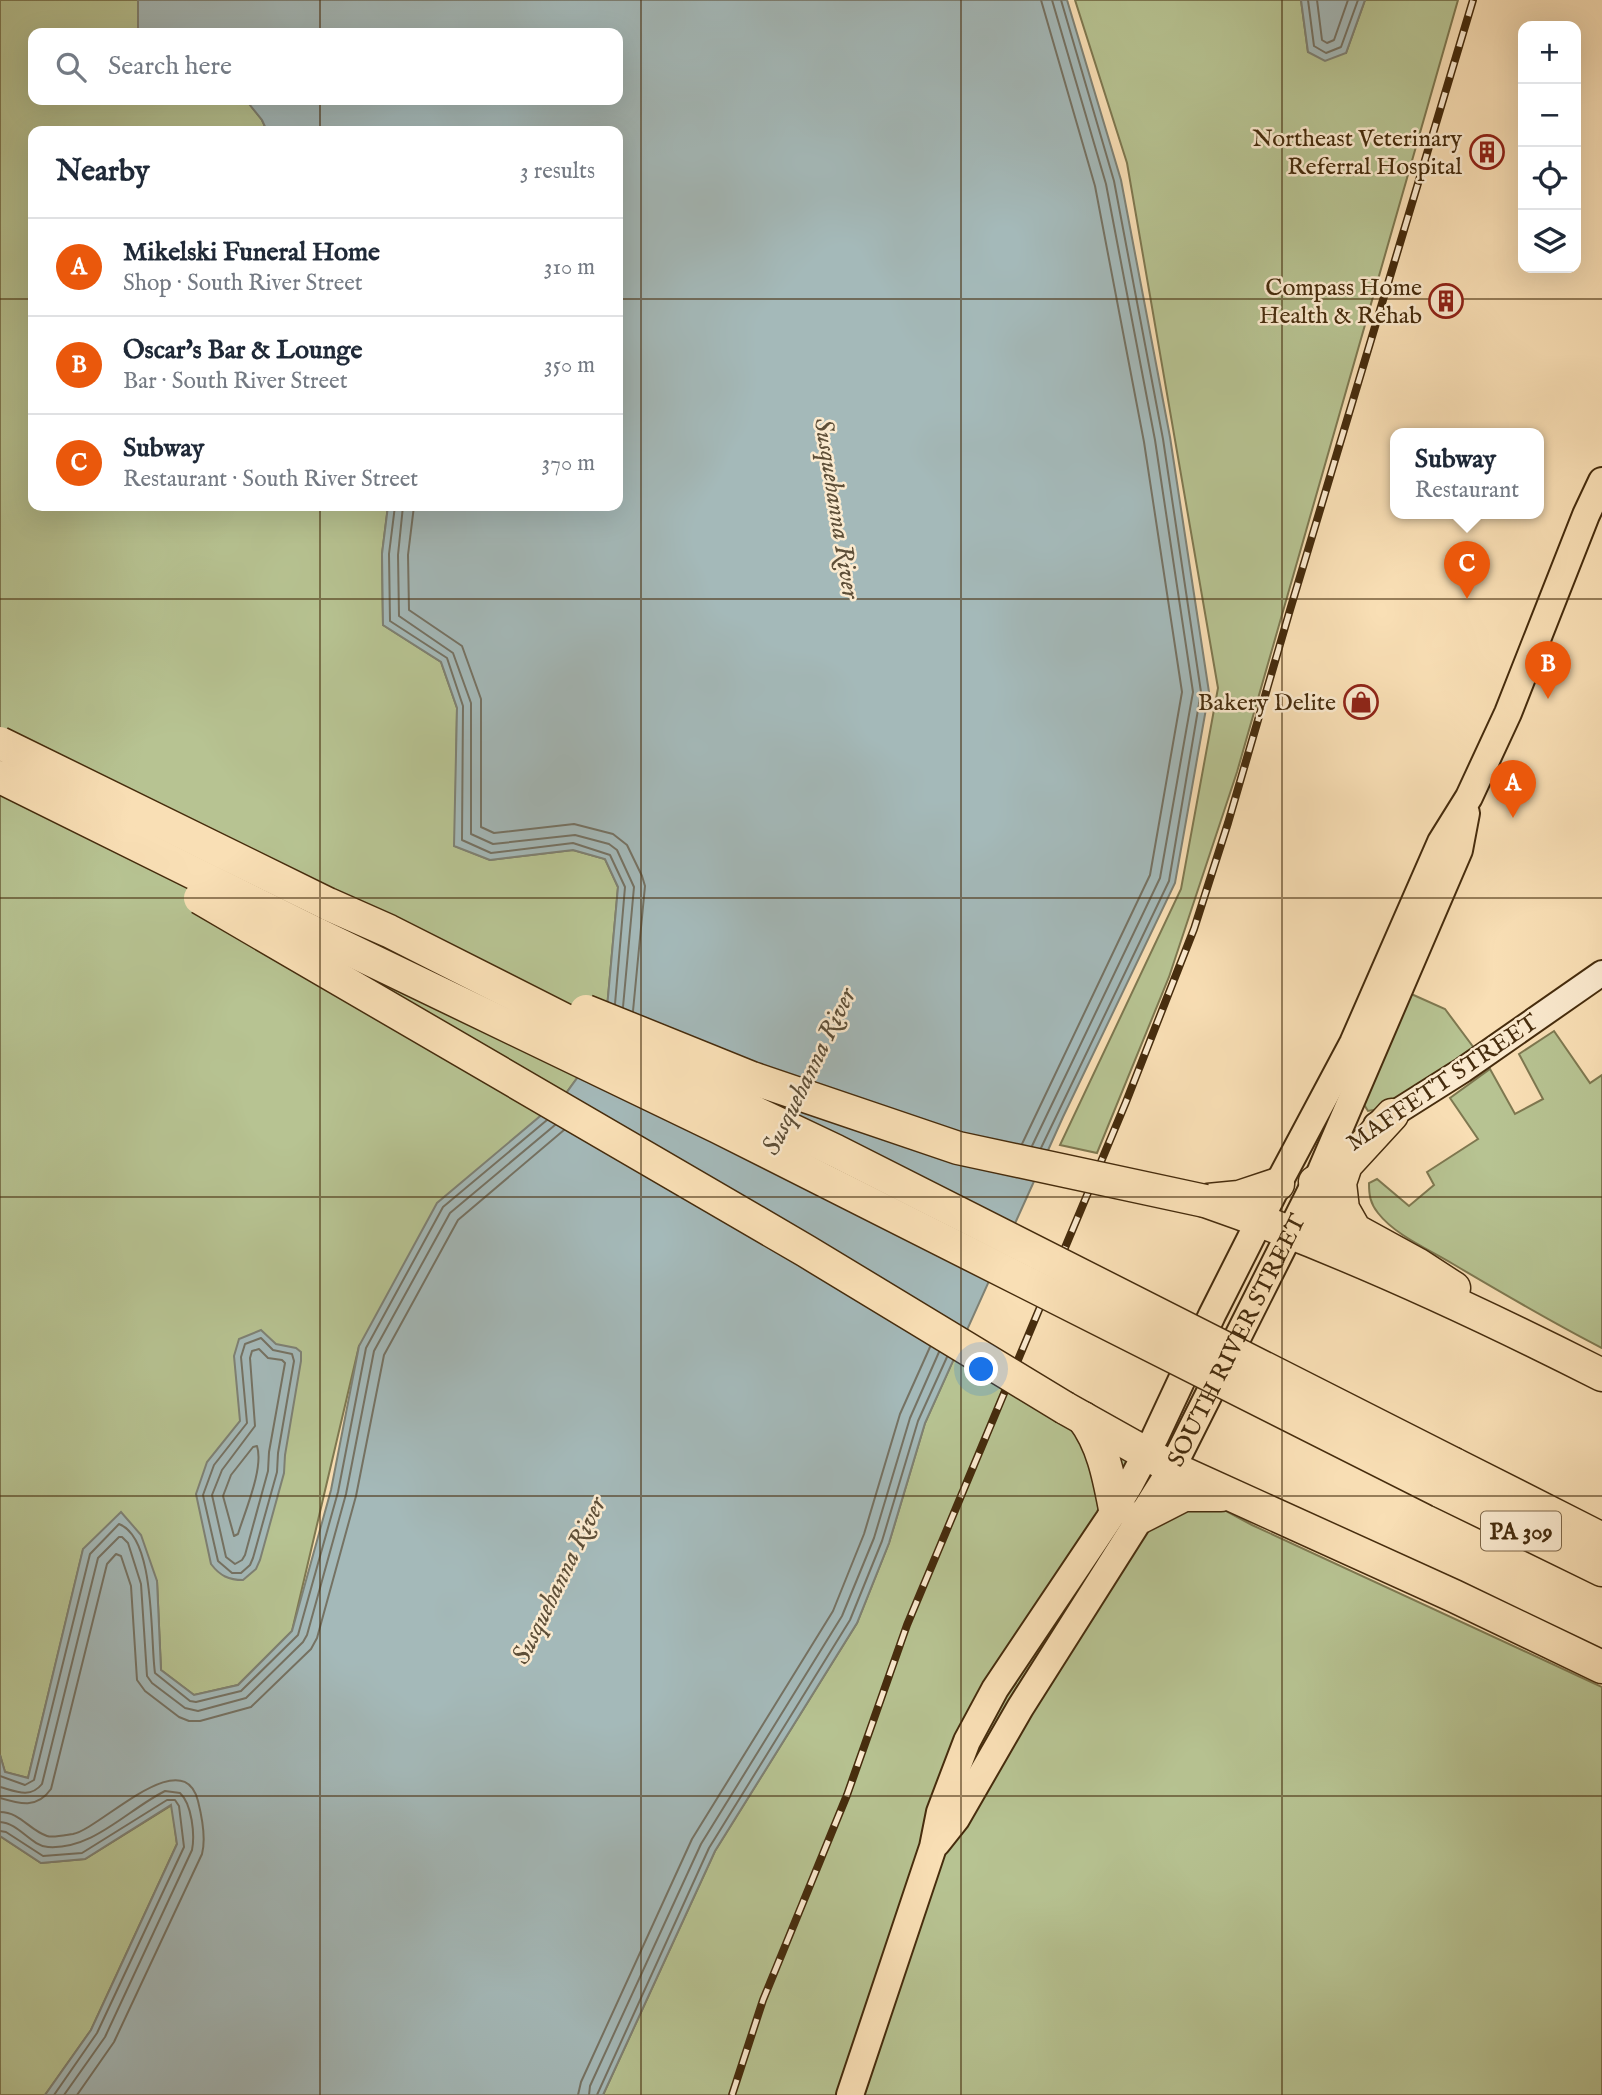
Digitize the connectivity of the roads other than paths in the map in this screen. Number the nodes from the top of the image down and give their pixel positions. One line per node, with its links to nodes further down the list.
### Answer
1 (1602, 481): 5 (main road, SOUTH RIVER STREET)
2 (0, 743): 6 (highway, PA 309, bridge)
3 (0, 777): 22 (highway, PA 309, bridge)
4 (0, 786): 17 (highway, bridge)
5 (1469, 797): 9 (main road, SOUTH RIVER STREET); 10 (main road, SOUTH RIVER STREET)
6 (389, 931): 11 (highway, bridge); 21 (highway, PA 309, bridge)
7 (1602, 973): 8 (main road, MAFFETT STREET)
8 (1392, 1115): 9 (main road, MAFFETT STREET); 15 (highway)
9 (1321, 1171): 10 (main road, MAFFETT STREET); 13 (main road, SOUTH RIVER STREET); 14 (highway)
10 (1278, 1184): 11 (highway); 12 (main road, SOUTH RIVER STREET)
11 (1205, 1201): 12 (highway)
12 (1261, 1220): 13 (highway); 18 (main road, SOUTH RIVER STREET)
13 (1290, 1231): 14 (highway); 18 (main road, SOUTH RIVER STREET)
14 (1434, 1295): 15 (highway)
15 (1537, 1342): 16 (highway)
16 (1602, 1375)
17 (1074, 1412): 18 (highway); 20 (highway)
18 (1158, 1461): 19 (highway); 20 (main road, SOUTH RIVER STREET)
19 (1232, 1496): 20 (highway); 23 (highway)
20 (1128, 1513): 24 (main road, SOUTH RIVER STREET)
21 (1602, 1539)
22 (1602, 1570)
23 (1602, 1667)
24 (850, 2095)

